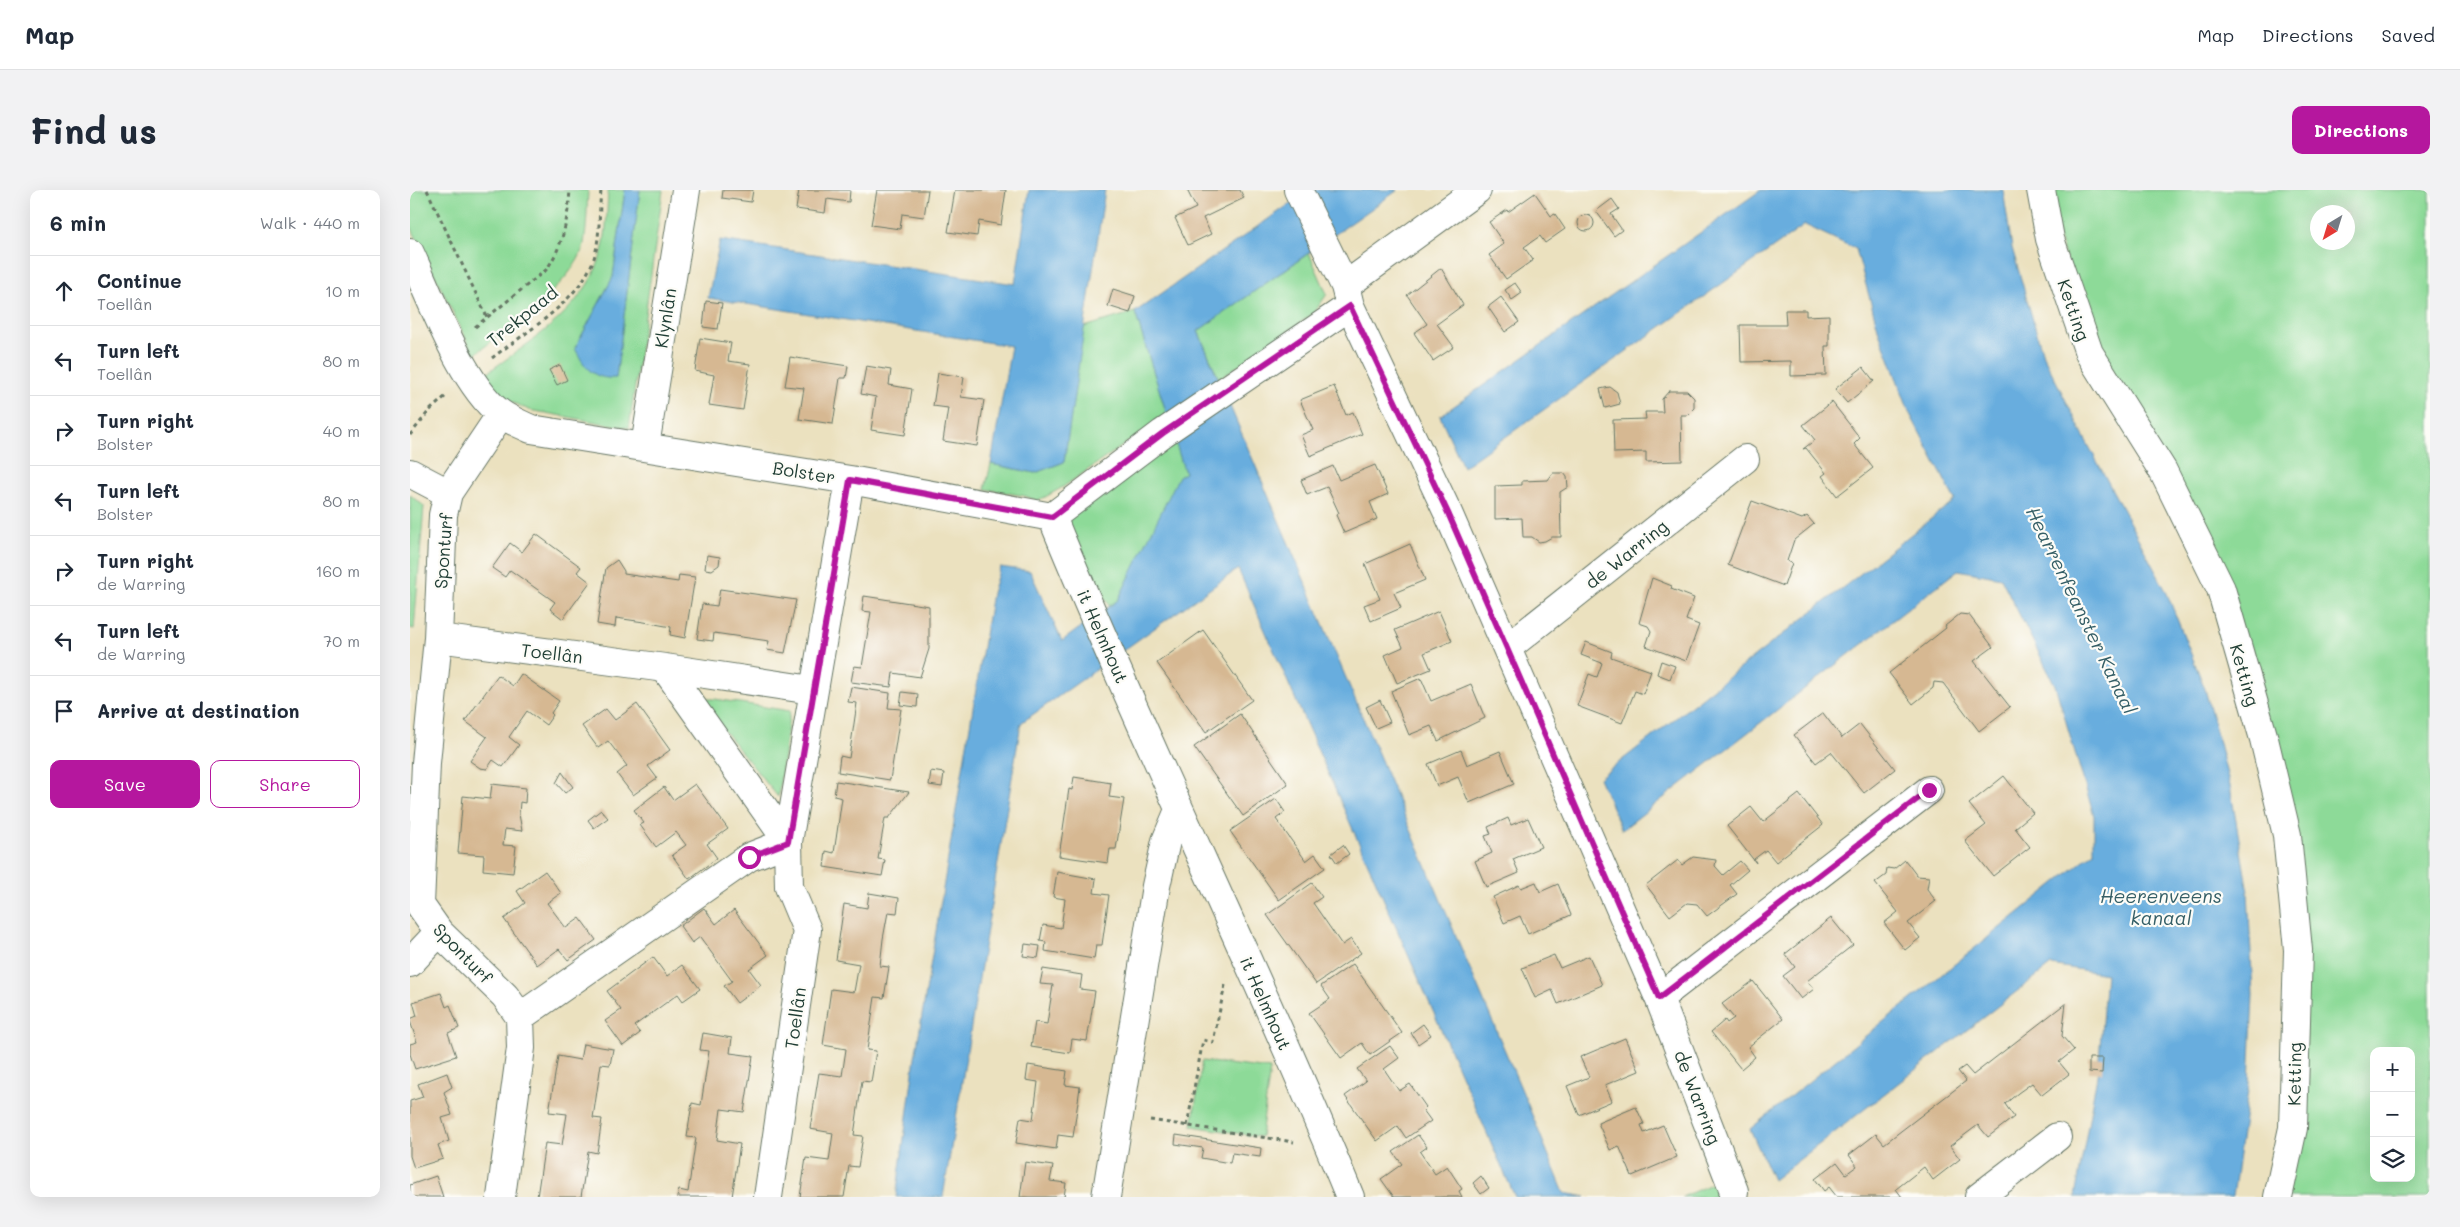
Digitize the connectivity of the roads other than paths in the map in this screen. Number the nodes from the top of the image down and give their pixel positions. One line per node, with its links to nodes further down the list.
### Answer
1 (686, 190): 8 (street, Klynlân)
2 (1298, 190): 6 (street, de Warring)
3 (1477, 190): 6 (street)
4 (2041, 190): 33 (street, Ketting)
5 (410, 253): 7 (street, Bolster)
6 (1347, 296): 13 (street); 15 (street, de Warring)
7 (501, 414): 8 (street, Bolster); 12 (street)
8 (645, 446): 11 (street, Bolster)
9 (1745, 459): 15 (street, de Warring)
10 (410, 473): 12 (street)
11 (850, 480): 13 (street, Bolster); 17 (street, Toellân)
12 (448, 493): 14 (street, Sponturf)
13 (1052, 517): 20 (street, it Helmhout)
14 (438, 638): 16 (street, Toellân); 18 (street, Sponturf)
15 (1507, 648): 24 (street, de Warring)
16 (665, 668): 17 (street, Toellân); 21 (street)
17 (812, 690): 21 (street, Toellân)
18 (418, 762): 22 (street, Sponturf)
19 (1929, 790): 24 (street)
20 (1179, 810): 29 (street); 30 (street, it Helmhout)
21 (788, 842): 25 (street); 28 (street, Toellân)
22 (439, 932): 23 (street); 25 (street, Sponturf)
23 (410, 963)
24 (1659, 998): 31 (street, de Warring)
25 (520, 1017): 27 (street)
26 (2056, 1137): 32 (street)
27 (500, 1197)
28 (768, 1197)
29 (1106, 1197)
30 (1350, 1197)
31 (1733, 1197)
32 (1979, 1197)
33 (2278, 1197)

